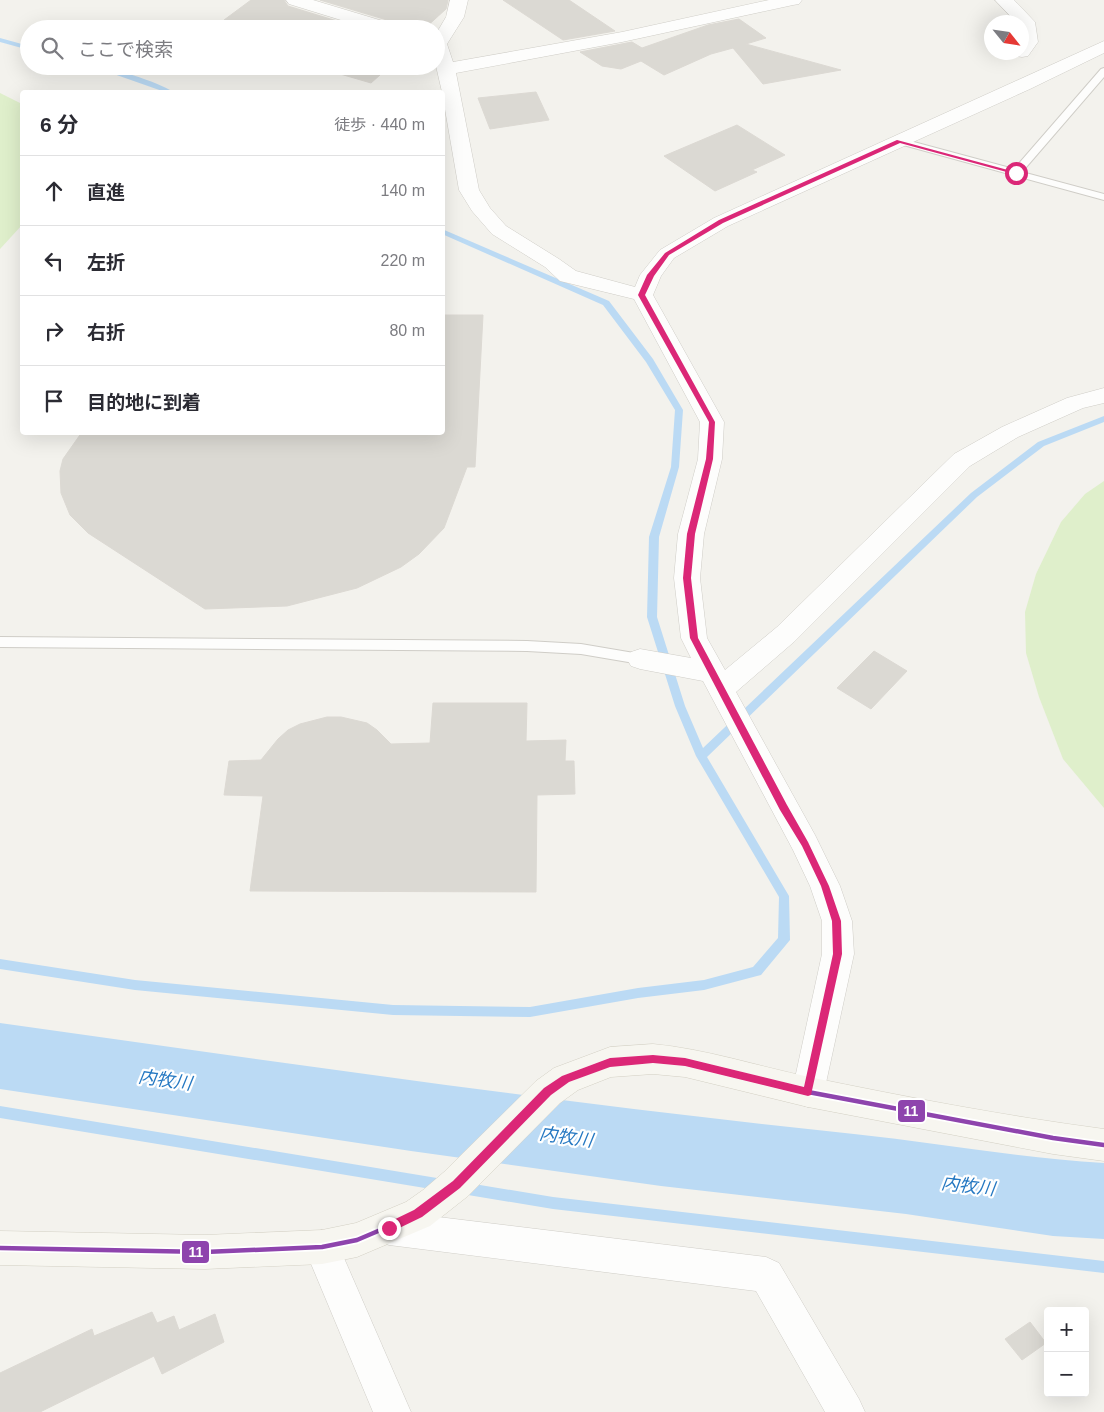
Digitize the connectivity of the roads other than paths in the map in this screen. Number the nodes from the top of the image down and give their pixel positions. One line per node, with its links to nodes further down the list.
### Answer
1 (295, 0): 5 (street)
2 (459, 0): 6 (street)
3 (793, 0): 10 (street)
4 (1004, 0): 8 (street)
5 (361, 20)
6 (445, 31)
7 (1104, 46): 12 (street)
8 (1015, 61): 12 (street)
9 (445, 66): 10 (street)
10 (446, 69): 16 (street)
11 (1104, 71): 14 (lane)
12 (984, 102): 13 (street)
13 (899, 141): 14 (lane); 16 (street)
14 (1016, 173): 15 (lane)
15 (1104, 197)
16 (633, 292): 20 (street)
17 (1104, 395): 20 (street)
18 (0, 642): 19 (lane)
19 (640, 659): 20 (street)
20 (716, 680): 21 (street)
21 (808, 1092): 22 (street); 23 (street)
22 (1104, 1145)
23 (403, 1221): 24 (street); 27 (street)
24 (322, 1247): 25 (street); 26 (street)
25 (0, 1248)
26 (392, 1412)
27 (846, 1412)

